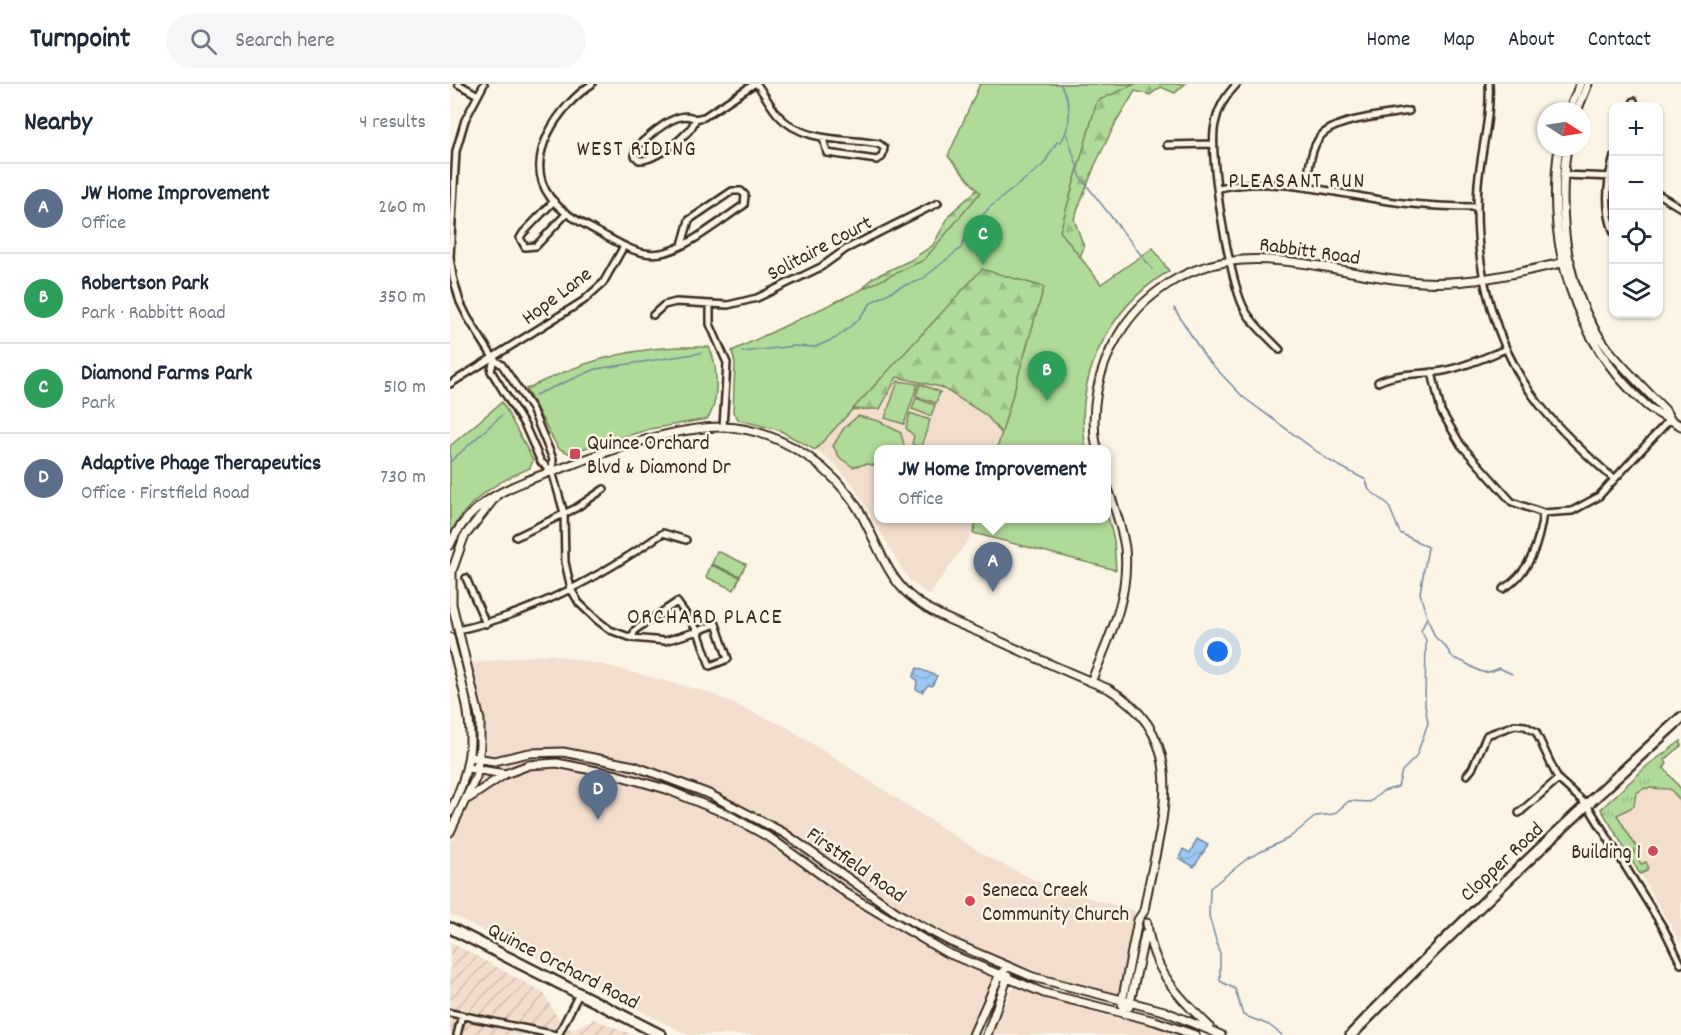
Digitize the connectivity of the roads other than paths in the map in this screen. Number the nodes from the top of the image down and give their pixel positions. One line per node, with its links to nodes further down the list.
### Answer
1 (458, 84): 9 (street)
2 (484, 84): 9 (street)
3 (592, 84): 25 (street)
4 (755, 84): 13 (street); 14 (street)
5 (1237, 84): 15 (street)
6 (1489, 84): 27 (street)
7 (1580, 84): 10 (street)
8 (1588, 84): 11 (street)
9 (478, 95): 40 (street)
10 (1573, 102)
11 (1581, 102)
12 (1409, 111): 21 (street)
13 (695, 119): 13 (street)
14 (823, 138): 14 (street)
15 (1213, 144): 16 (street); 22 (street)
16 (1167, 145)
17 (1558, 156): 34 (street)
18 (1566, 156): 19 (street)
19 (1563, 175): 20 (street); 34 (street)
20 (1609, 177)
21 (1306, 187): 22 (street); 27 (street)
22 (1219, 188): 33 (street)
23 (1663, 197): 28 (street)
24 (1609, 200): 30 (street)
25 (554, 201): 29 (street); 29 (street)
26 (939, 203): 36 (street, Solitaire Court)
27 (1477, 207): 35 (street)
28 (1681, 208)
29 (567, 213): 32 (street)
30 (1609, 216)
31 (682, 245): 31 (street); 32 (street)
32 (624, 246): 40 (street, Hope Lane)
33 (1230, 260): 35 (street, Rabbitt Road); 39 (street); 47 (street, Rabbitt Road)
34 (1566, 262): 35 (street, Rabbitt Road); 44 (street)
35 (1485, 279): 38 (street)
36 (710, 304): 37 (street, Solitaire Court); 46 (street)
37 (653, 315)
38 (1506, 349): 41 (street); 49 (street)
39 (1280, 350)
40 (494, 359): 43 (street, Hope Lane); 48 (street); 48 (street)
41 (1432, 372): 42 (street); 54 (street)
42 (1378, 382)
43 (450, 384)
44 (1670, 419): 45 (street); 49 (street)
45 (1681, 426)
46 (723, 427): 48 (street); 66 (street)
47 (1096, 445)
48 (552, 471): 51 (street); 53 (street)
49 (1614, 479): 54 (street)
50 (604, 489): 53 (street)
51 (498, 493): 57 (street); 62 (street)
52 (1111, 498): 66 (street)
53 (564, 513): 55 (street); 59 (street)
54 (1543, 513): 60 (street)
55 (516, 537)
56 (686, 540): 59 (street)
57 (450, 545)
58 (466, 578): 61 (street)
59 (571, 589): 61 (street); 65 (street)
60 (1503, 589)
61 (486, 624): 62 (street)
62 (458, 630): 69 (street)
63 (698, 631): 63 (street); 65 (street); 65 (street)
64 (450, 637): 68 (street)
65 (632, 638)
66 (1091, 682): 80 (street)
67 (1681, 718): 76 (main road, Clopper Road)
68 (470, 757): 69 (street, Firstfield Road); 70 (street)
69 (479, 759): 71 (street); 84 (street, Firstfield Road)
70 (468, 768): 71 (street, Firstfield Road); 77 (street)
71 (477, 770): 72 (street, Firstfield Road); 75 (street)
72 (505, 774): 75 (street); 85 (street, Firstfield Road)
73 (1467, 775): 74 (street)
74 (1557, 779): 76 (street); 78 (street)
75 (467, 799): 79 (street)
76 (1588, 806): 83 (street); 101 (main road, Clopper Road)
77 (450, 812)
78 (1518, 813)
79 (450, 832)
80 (1144, 911): 81 (street); 88 (street)
81 (1147, 923): 89 (street); 93 (street)
82 (450, 928): 87 (main road, Quince Orchard Road)
83 (1681, 964)
84 (1007, 967): 85 (street); 86 (street); 88 (street, Firstfield Road)
85 (999, 976): 86 (street, Firstfield Road); 97 (street)
86 (1008, 980): 91 (street, Firstfield Road); 98 (street)
87 (579, 993): 95 (street); 96 (main road, Quince Orchard Road)
88 (1122, 1002): 89 (street, Firstfield Road); 91 (street)
89 (1132, 1004): 91 (street); 93 (street, Firstfield Road)
90 (450, 1012): 92 (street)
91 (1124, 1014): 99 (street, Firstfield Road)
92 (462, 1015): 94 (street); 95 (street)
93 (1213, 1030): 100 (street, Firstfield Road)
94 (458, 1035)
95 (557, 1035)
96 (661, 1035)
97 (974, 1035)
98 (987, 1035)
99 (1195, 1035)
100 (1221, 1035)
101 (1351, 1035)

